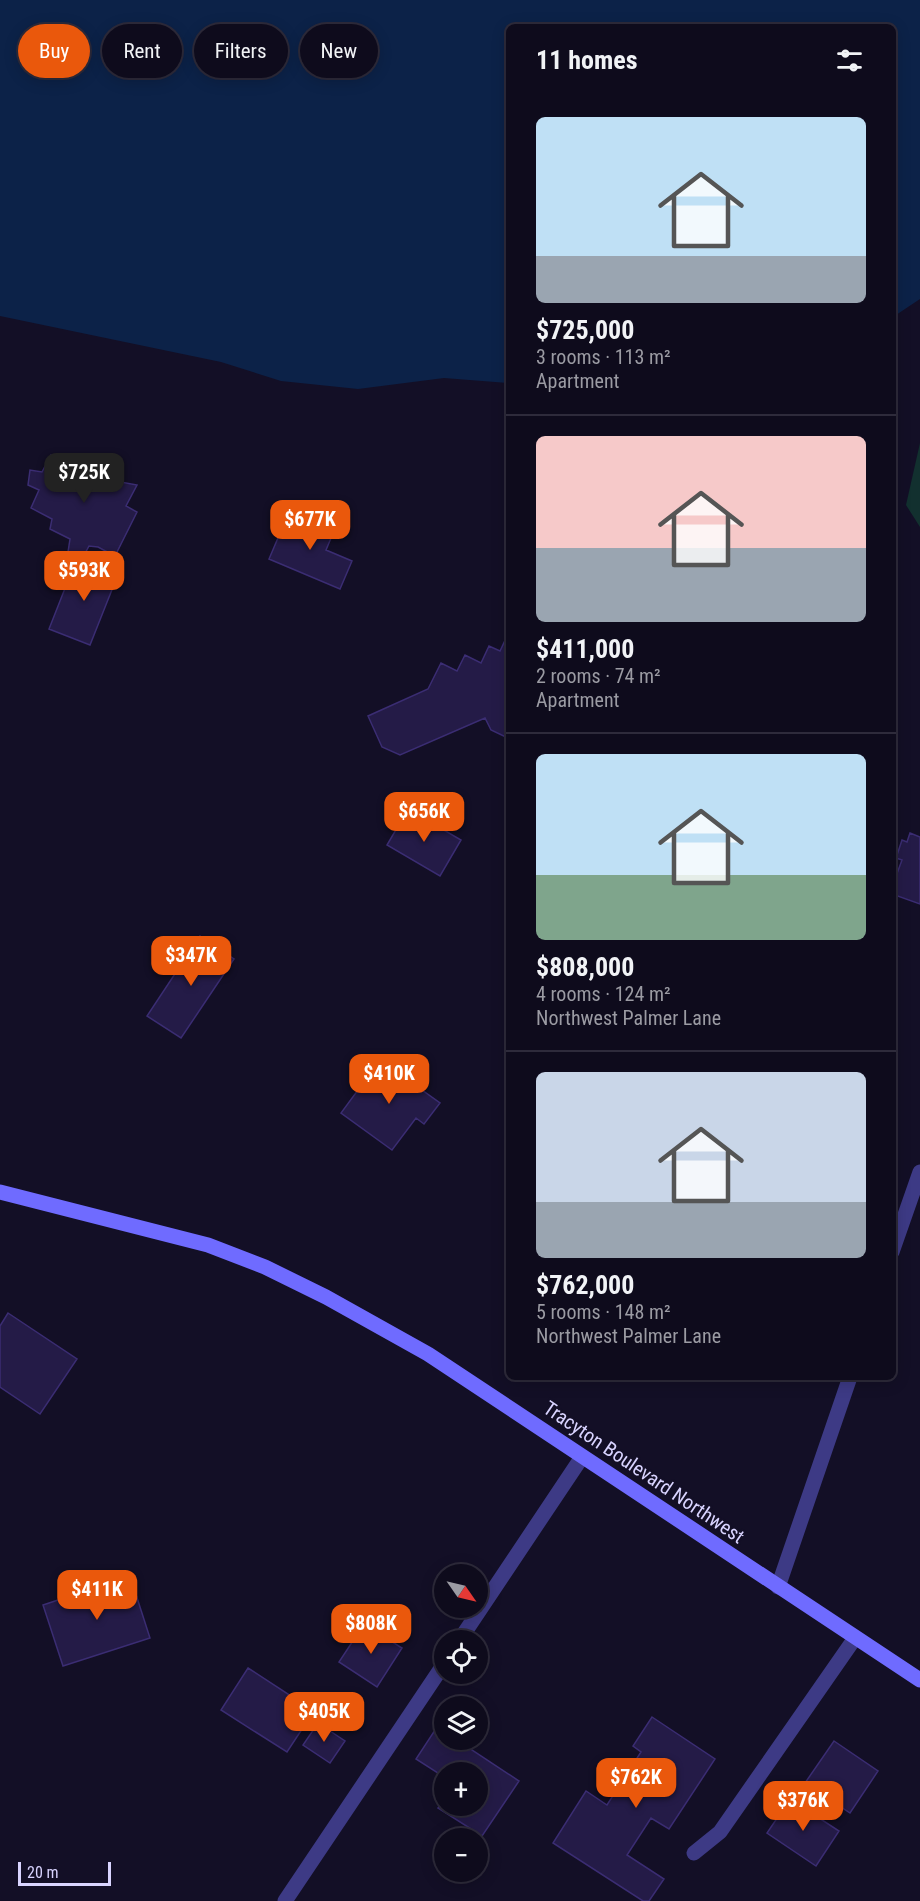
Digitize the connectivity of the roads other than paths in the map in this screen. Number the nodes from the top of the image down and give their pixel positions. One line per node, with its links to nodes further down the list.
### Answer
1 (920, 1172): 3 (street)
2 (0, 1192): 5 (main road, Tracyton Boulevard Northwest)
3 (896, 1241)
4 (849, 1380): 6 (street)
5 (582, 1457): 6 (main road, Tracyton Boulevard Northwest); 7 (street)
6 (778, 1587): 8 (main road, Tracyton Boulevard Northwest)
7 (466, 1630)
8 (855, 1638): 10 (main road, Tracyton Boulevard Northwest); 11 (street)
9 (434, 1679): 12 (street)
10 (920, 1680)
11 (694, 1853)
12 (285, 1901)

